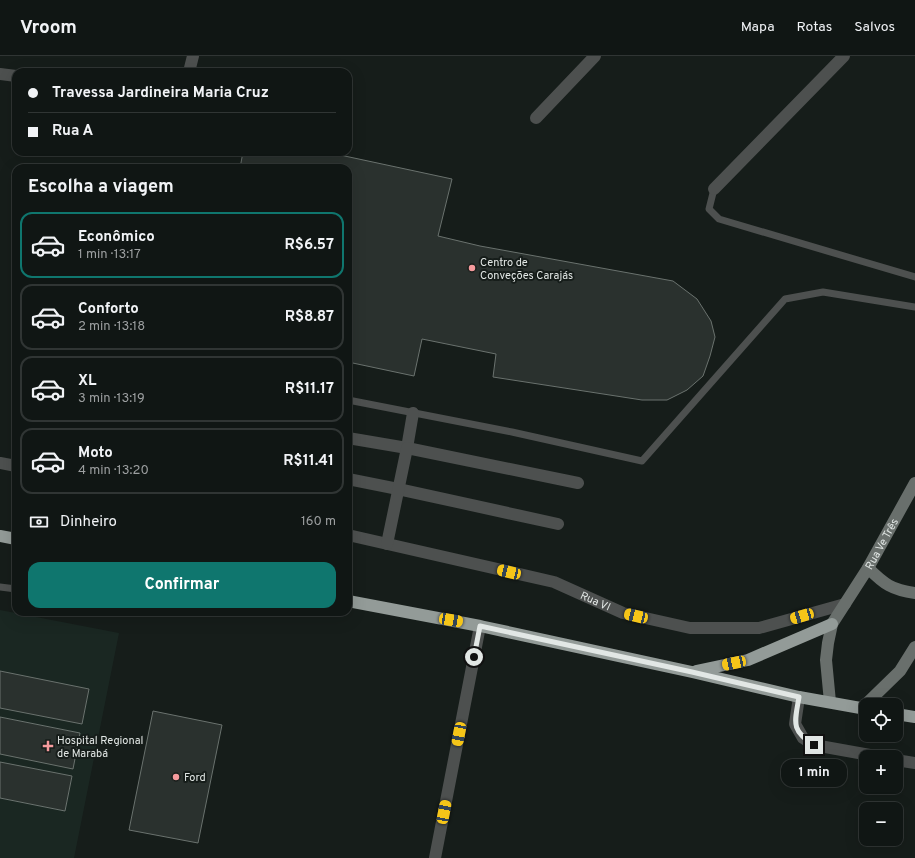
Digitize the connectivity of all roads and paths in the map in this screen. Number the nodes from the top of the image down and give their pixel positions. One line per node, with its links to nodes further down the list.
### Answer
1 (193, 56): 4 (street)
2 (595, 56): 7 (street)
3 (844, 56): 8 (street)
4 (190, 68)
5 (0, 74): 6 (street)
6 (12, 76)
7 (536, 118)
8 (714, 188): 9 (lane)
9 (915, 277)
10 (915, 307): 12 (lane)
11 (352, 401): 12 (lane)
12 (413, 413): 14 (street)
13 (352, 439): 14 (street)
14 (407, 448): 18 (street); 20 (street)
15 (0, 463): 16 (street)
16 (12, 465)
17 (352, 480): 20 (street)
18 (578, 483)
19 (915, 483): 26 (main road, Rua Ve Três)
20 (398, 489): 21 (street); 25 (street)
21 (558, 524)
22 (0, 536): 24 (highway)
23 (352, 536): 25 (street, Rua VI)
24 (12, 538)
25 (388, 544): 31 (street, Rua VI)
26 (868, 568): 29 (main road); 31 (main road, Rua Ve Três)
27 (0, 587): 28 (lane)
28 (12, 588)
29 (915, 593)
30 (352, 602): 33 (highway)
31 (845, 604): 32 (main road, Rua Ve Três)
32 (832, 624): 35 (highway); 38 (main road)
33 (480, 626): 35 (highway); 45 (street)
34 (915, 647): 37 (main road)
35 (692, 672): 36 (highway)
36 (799, 697): 38 (highway); 42 (street)
37 (874, 698)
38 (830, 702): 39 (highway)
39 (859, 707)
40 (903, 715): 41 (highway)
41 (915, 717)
42 (859, 753)
43 (903, 761): 44 (street)
44 (915, 763)
45 (435, 858)

